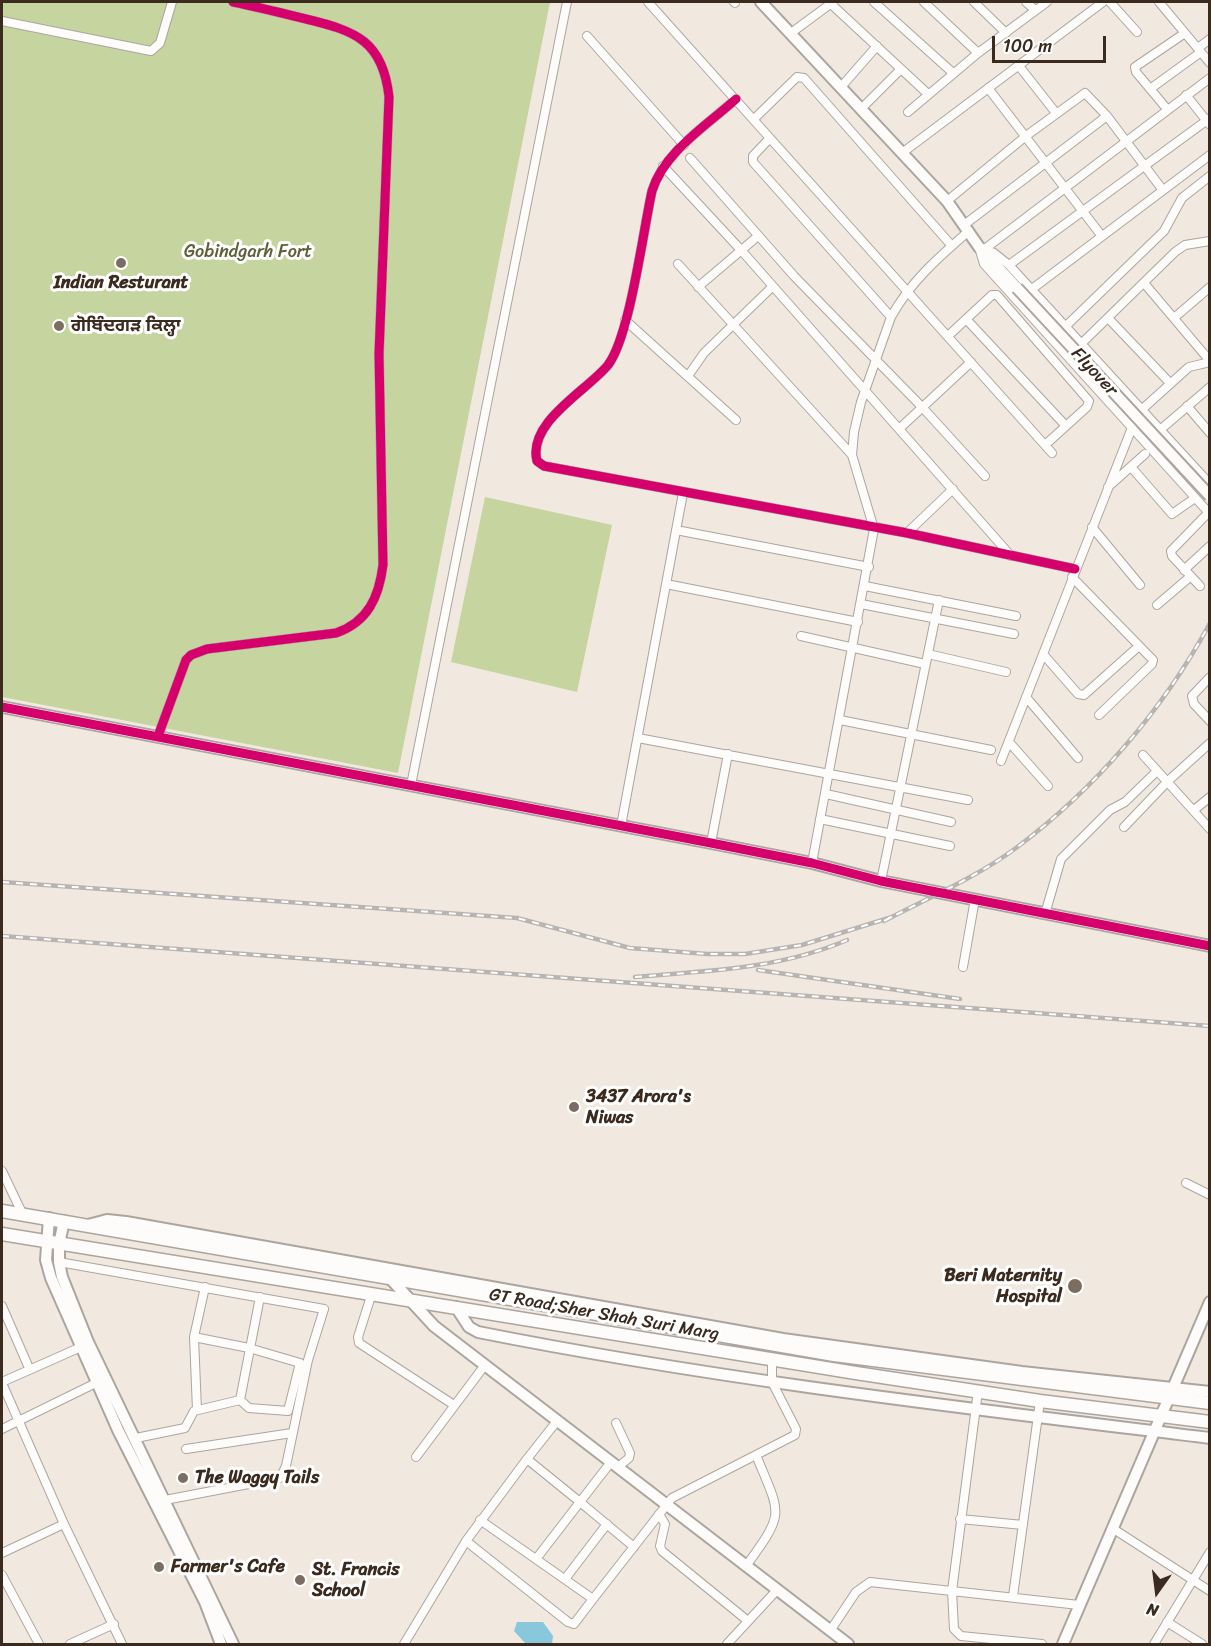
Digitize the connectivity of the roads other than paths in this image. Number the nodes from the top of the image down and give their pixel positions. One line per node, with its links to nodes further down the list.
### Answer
1 (172, 2): 16 (street)
2 (233, 2): 147 (street)
3 (567, 2): 159 (street)
4 (648, 2): 36 (street)
5 (761, 2): 18 (main road, Flyover)
6 (831, 2): 18 (street); 23 (street)
7 (874, 2): 29 (street)
8 (924, 2): 25 (street)
9 (974, 2): 19 (street)
10 (1026, 2): 15 (street)
11 (1047, 2): 15 (street)
12 (1103, 2): 27 (street)
13 (1110, 2): 17 (street)
14 (1159, 2): 20 (street)
15 (1035, 10): 19 (street)
16 (2, 21)
17 (1137, 32)
18 (791, 33): 31 (main road, Flyover)
19 (1006, 33): 25 (street)
20 (1185, 33): 24 (street); 33 (street)
21 (587, 36): 47 (street)
22 (1209, 39): 24 (street)
23 (877, 46): 28 (street); 31 (street)
24 (1199, 50): 26 (street); 33 (street)
25 (978, 53): 29 (street)
26 (1209, 63)
27 (1019, 66): 32 (street); 40 (street)
28 (901, 69): 34 (street); 37 (street)
29 (953, 73): 34 (street)
30 (1209, 78): 35 (street)
31 (841, 87): 37 (main road, Flyover)
32 (988, 88): 44 (street); 48 (street)
33 (1150, 89): 38 (street)
34 (928, 94): 39 (street)
35 (1186, 95): 38 (street); 43 (street)
36 (736, 99): 42 (street); 47 (street)
37 (861, 109): 48 (main road, Flyover)
38 (1167, 109): 46 (street)
39 (908, 112)
40 (1056, 113): 41 (street); 44 (street)
41 (1107, 116): 46 (street); 51 (street)
42 (754, 119): 45 (street); 63 (street)
43 (1208, 121): 53 (street)
44 (1026, 136): 51 (street); 57 (street)
45 (769, 139): 73 (street); 74 (street)
46 (1126, 141): 53 (street); 55 (street)
47 (684, 145): 52 (street)
48 (902, 153): 57 (main road, Flyover)
49 (1209, 155): 56 (street)
50 (690, 158): 60 (street)
51 (1045, 161): 55 (street); 59 (street)
52 (663, 166): 65 (street); 78 (street)
53 (1144, 166): 56 (street); 58 (street)
54 (1209, 176): 80 (street)
55 (1065, 186): 58 (street); 64 (street)
56 (1162, 189): 61 (street)
57 (947, 201): 59 (main road, Flyover)
58 (1084, 211): 61 (street); 67 (street)
59 (967, 228): 63 (street); 64 (main road, Flyover)
60 (758, 236): 65 (street); 84 (street)
61 (1101, 236): 72 (street)
62 (1209, 241): 68 (street)
63 (952, 246): 73 (street)
64 (982, 248): 67 (street); 95 (street); 109 (main road, Flyover, bridge)
65 (741, 250): 69 (street); 70 (street)
66 (678, 264): 69 (street)
67 (1009, 265): 72 (street)
68 (1144, 283): 75 (street); 76 (street)
69 (698, 287): 79 (street)
70 (772, 287): 79 (street); 89 (street)
71 (1209, 287): 76 (street)
72 (1032, 289): 80 (street)
73 (906, 291): 74 (street); 81 (street)
74 (891, 317): 84 (street)
75 (1108, 318): 82 (street); 87 (street)
76 (1174, 318): 83 (street)
77 (966, 319): 81 (street); 94 (street); 94 (street)
78 (625, 320): 86 (street); 108 (street)
79 (732, 325): 86 (street); 102 (street)
80 (1066, 326): 82 (street)
81 (948, 336): 85 (street)
82 (1081, 344): 92 (street)
83 (1209, 361): 87 (street)
84 (876, 362): 89 (street); 91 (street)
85 (971, 362): 91 (street); 99 (street)
86 (688, 376): 93 (street)
87 (1170, 383): 92 (street)
88 (1209, 387): 90 (street)
89 (865, 390): 96 (street); 102 (street)
90 (1187, 406): 97 (street); 98 (street)
91 (922, 407): 96 (street); 104 (street)
92 (1140, 409): 95 (street); 97 (street)
93 (736, 420)
94 (1066, 426): 99 (street)
95 (1132, 428): 106 (street); 110 (street)
96 (899, 429): 107 (street)
97 (1160, 430): 105 (street)
98 (1209, 433)
99 (1045, 445): 100 (street)
100 (1052, 453)
101 (1145, 454): 103 (street)
102 (852, 455): 113 (street)
103 (1131, 467): 106 (street); 110 (street)
104 (985, 476)
105 (1209, 484)
106 (1107, 488): 112 (street)
107 (953, 489): 115 (street); 117 (street)
108 (683, 493): 113 (street); 114 (street)
109 (1209, 496)
110 (1195, 498): 111 (street)
111 (1209, 514): 119 (street)
112 (1092, 527): 120 (street); 123 (street)
113 (874, 529): 115 (street); 118 (street)
114 (676, 530): 118 (street); 122 (street)
115 (907, 533): 117 (street)
116 (1209, 546): 119 (street)
117 (1011, 556): 120 (street)
118 (869, 567): 124 (street)
119 (1184, 570): 121 (street)
120 (1073, 573): 134 (street); 137 (street)
121 (1191, 576): 125 (street); 128 (street)
122 (666, 584): 131 (street); 148 (street)
123 (1140, 585)
124 (865, 586): 126 (street); 127 (street)
125 (1200, 586)
126 (939, 600): 129 (street); 130 (street)
127 (861, 604): 130 (street); 131 (street)
128 (1157, 605)
129 (1016, 615)
130 (936, 618): 132 (street); 136 (street)
131 (858, 622): 135 (street)
132 (1014, 634)
133 (801, 636): 135 (street)
134 (1138, 646): 137 (street); 143 (street)
135 (854, 647): 138 (street); 144 (street)
136 (928, 654): 138 (street); 139 (street)
137 (1043, 654): 141 (street)
138 (925, 664): 146 (street)
139 (1006, 672)
140 (1209, 677): 145 (street)
141 (1026, 696): 149 (street); 154 (street)
142 (2, 707): 147 (main road)
143 (1099, 715)
144 (840, 720): 146 (street); 157 (street)
145 (1209, 721)
146 (913, 733): 151 (street); 160 (street)
147 (158, 736): 159 (main road)
148 (638, 738): 152 (street); 169 (street)
149 (1009, 742): 155 (street); 161 (street)
150 (1209, 743): 158 (street)
151 (991, 750)
152 (728, 753): 157 (street); 173 (street)
153 (1143, 755): 156 (street)
154 (1078, 758)
155 (1001, 761)
156 (1157, 771): 158 (street); 178 (street)
157 (830, 772): 160 (street); 162 (street)
158 (1168, 781): 166 (street); 170 (street)
159 (411, 785): 169 (main road)
160 (902, 786): 164 (street); 165 (street)
161 (1048, 786)
162 (826, 794): 165 (street); 167 (street)
163 (1209, 797): 166 (street)
164 (968, 800)
165 (897, 810): 168 (street); 172 (street)
166 (1194, 810): 171 (street)
167 (820, 819): 172 (street); 175 (street)
168 (951, 822)
169 (621, 826): 173 (main road)
170 (1124, 828)
171 (1209, 830)
172 (892, 834): 174 (street); 176 (street)
173 (711, 843): 175 (main road)
174 (950, 846)
175 (812, 863): 176 (main road)
176 (881, 881): 177 (main road)
177 (975, 899): 178 (main road); 180 (street)
178 (1045, 914): 179 (main road)
179 (1209, 946)
180 (963, 967)
181 (2, 1171): 185 (street)
182 (1186, 1182): 183 (street)
183 (1209, 1195)
184 (2, 1211): 185 (main road, GT Road;Sher Shah Suri Marg)
185 (23, 1215): 186 (main road, GT Road;Sher Shah Suri Marg)
186 (49, 1218): 187 (main road, GT Road;Sher Shah Suri Marg); 190 (main road)
187 (64, 1221): 188 (main road, GT Road;Sher Shah Suri Marg); 191 (main road)
188 (87, 1225): 193 (main road, GT Road;Sher Shah Suri Marg); 212 (main road)
189 (2, 1234): 190 (main road, GT Road;Sher Shah Suri Marg)
190 (46, 1241): 191 (main road, GT Road;Sher Shah Suri Marg); 202 (main road)
191 (59, 1244): 192 (main road); 195 (main road, GT Road;Sher Shah Suri Marg)
192 (59, 1262): 194 (street); 207 (main road)
193 (389, 1277): 197 (main road); 212 (main road, GT Road;Sher Shah Suri Marg)
194 (205, 1287): 196 (street); 201 (street)
195 (372, 1293): 197 (main road, GT Road;Sher Shah Suri Marg); 216 (street)
196 (260, 1297): 203 (street); 227 (street)
197 (406, 1298): 200 (main road, GT Road;Sher Shah Suri Marg); 205 (main road)
198 (1209, 1302): 212 (main road)
199 (2, 1306): 206 (street)
200 (456, 1307): 204 (main road, GT Road;Sher Shah Suri Marg); 208 (main road)
201 (194, 1337): 203 (street); 218 (street)
202 (81, 1347): 206 (street); 207 (main road)
203 (249, 1348): 213 (street); 213 (street)
204 (772, 1359): 208 (street); 210 (main road, GT Road;Sher Shah Suri Marg)
205 (485, 1365): 216 (street); 221 (main road)
206 (29, 1368): 209 (street)
207 (101, 1380): 222 (street); 228 (main road); 268 (main road)
208 (772, 1382): 217 (main road); 231 (street)
209 (2, 1383): 222 (street)
210 (978, 1392): 214 (main road, GT Road;Sher Shah Suri Marg); 217 (street)
211 (1209, 1392): 212 (main road)
212 (1169, 1393): 215 (main road, GT Road;Sher Shah Suri Marg); 220 (main road)
213 (240, 1400): 218 (street)
214 (1040, 1401): 219 (street); 220 (main road, GT Road;Sher Shah Suri Marg)
215 (1209, 1403)
216 (454, 1405): 232 (street)
217 (975, 1408): 219 (main road); 239 (street)
218 (197, 1410): 228 (street)
219 (1038, 1417): 226 (main road); 243 (street)
220 (1158, 1417): 223 (main road, GT Road;Sher Shah Suri Marg); 226 (main road)
221 (557, 1421): 233 (street); 234 (main road)
222 (18, 1422): 225 (street); 241 (street)
223 (1209, 1422)
224 (616, 1423): 234 (street)
225 (2, 1429)
226 (1153, 1431): 229 (main road); 244 (main road)
227 (292, 1433): 230 (street); 235 (street)
228 (135, 1438): 235 (main road)
229 (1209, 1438)
230 (186, 1449)
231 (756, 1455): 237 (street); 250 (street)
232 (416, 1457)
233 (527, 1459): 236 (street); 240 (street)
234 (614, 1465): 236 (street); 237 (main road)
235 (165, 1500): 269 (main road)
236 (580, 1502): 242 (street); 249 (street)
237 (667, 1504): 238 (street); 250 (main road)
238 (659, 1514): 246 (street); 260 (street)
239 (960, 1519): 243 (street); 255 (street)
240 (480, 1520): 245 (street); 249 (street)
241 (64, 1524): 248 (street); 262 (street)
242 (607, 1524): 246 (street); 252 (street)
243 (1023, 1525): 257 (street)
244 (1112, 1528): 253 (street); 259 (main road)
245 (466, 1541): 258 (street); 270 (street)
246 (634, 1547): 258 (street)
247 (1209, 1552): 253 (street)
248 (2, 1553)
249 (536, 1559): 252 (street)
250 (746, 1566): 254 (main road)
251 (2, 1575): 265 (street)
252 (565, 1579): 258 (street)
253 (1192, 1579): 256 (street); 261 (street)
254 (777, 1590): 260 (street); 263 (main road)
255 (952, 1591): 257 (street); 263 (street); 264 (street)
256 (1209, 1591)
257 (1013, 1596): 259 (street)
258 (593, 1599)
259 (1078, 1605): 274 (main road)
260 (748, 1621): 271 (street)
261 (1167, 1622): 275 (street); 276 (street)
262 (114, 1624): 266 (street); 267 (street)
263 (830, 1631): 272 (main road)
264 (986, 1641): 273 (street)
265 (39, 1644)
266 (70, 1644)
267 (122, 1644)
268 (221, 1644)
269 (233, 1644)
270 (404, 1644)
271 (727, 1644)
272 (848, 1644)
273 (1042, 1644)
274 (1063, 1644)
275 (1154, 1644)
276 (1202, 1644)

